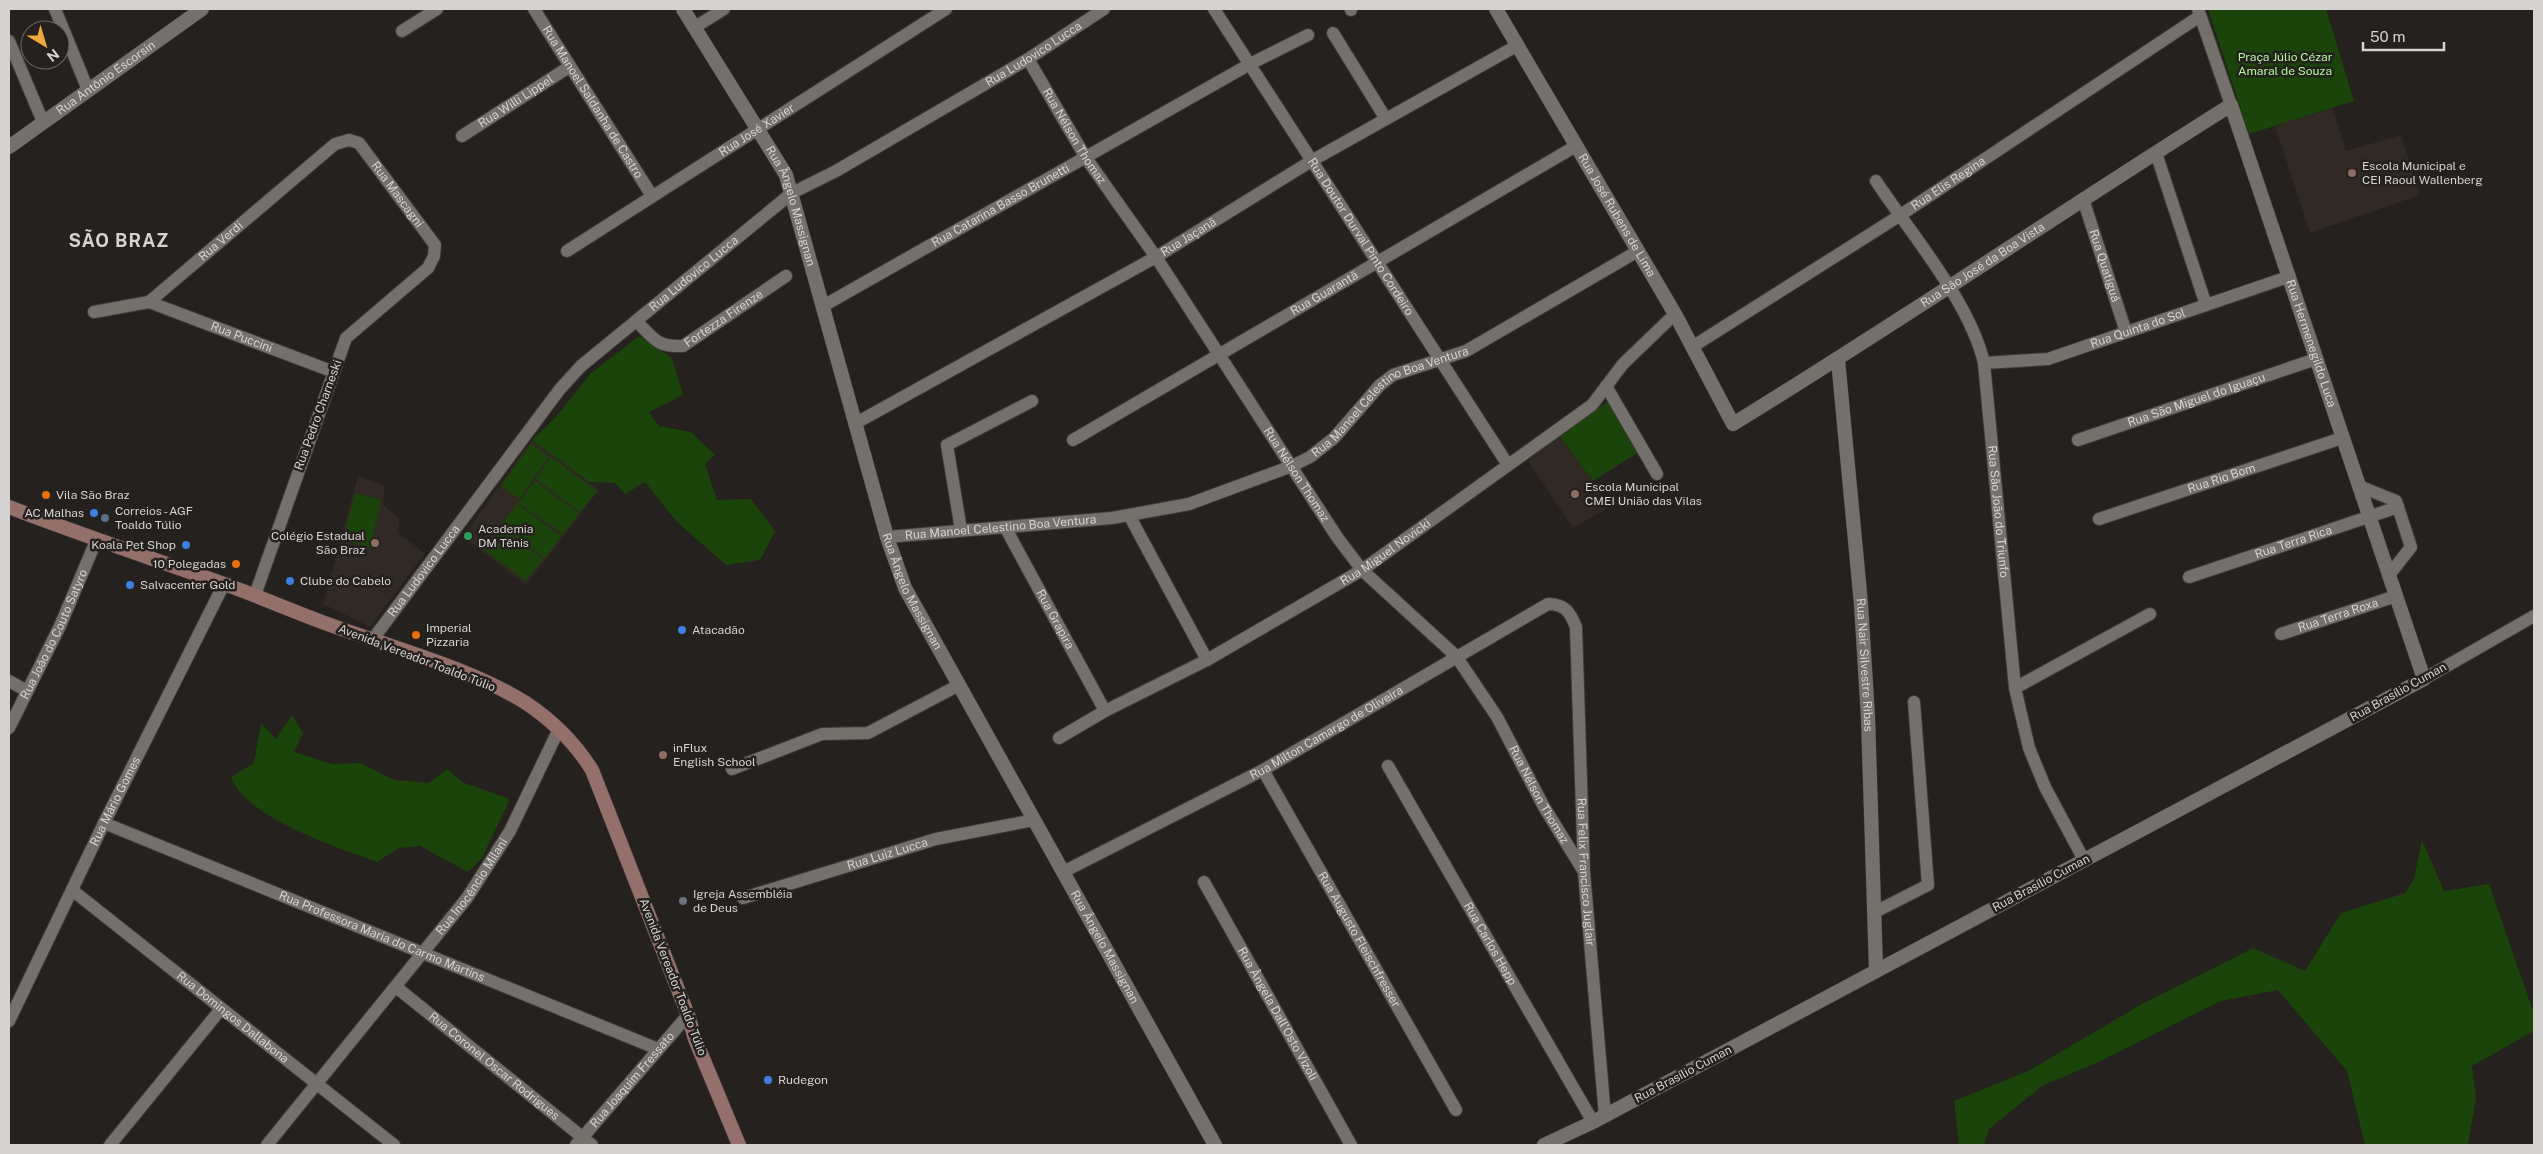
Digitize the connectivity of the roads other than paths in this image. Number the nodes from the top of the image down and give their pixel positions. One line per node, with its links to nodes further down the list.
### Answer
1 (54, 9): 21 (street)
2 (202, 9): 21 (street, Rua Antônio Escorsin)
3 (437, 9): 13 (street)
4 (534, 9): 20 (street, Rua Manoel Saldanha de Castro)
5 (683, 9): 12 (street, Rua Ângelo Massignan)
6 (724, 9): 12 (street)
7 (946, 9): 25 (street, Rua José Xavier)
8 (1104, 9): 18 (street, Rua Ludovico Lucca)
9 (1214, 9): 19 (street, Rua Doutor Durval Pinto Cordeiro)
10 (1496, 9): 17 (street, Rua José Rubens de Lima)
11 (2199, 12): 22 (street, Rua Hermenegildo Luca); 37 (street, Rua Elis Regina)
12 (695, 27): 25 (street, Rua Ângelo Massignan)
13 (402, 31)
14 (1333, 33): 23 (street)
15 (1308, 34): 19 (street, Rua Catarina Basso Brunetti)
16 (9, 41): 24 (street)
17 (1518, 45): 23 (street, Rua Jaçanã); 29 (street, Rua José Rubens de Lima)
18 (1028, 59): 31 (street, Rua Nélson Thomaz); 34 (street, Rua Ludovico Lucca)
19 (1250, 64): 31 (street, Rua Catarina Basso Brunetti); 32 (street, Rua Doutor Durval Pinto Cordeiro)
20 (569, 67): 26 (street, Rua Willi Lippel); 35 (street, Rua Manoel Saldanha de Castro)
21 (88, 90): 24 (street, Rua Antônio Escorsin)
22 (2230, 105): 30 (street, Rua São José da Boa Vista); 44 (street, Rua Hermenegildo Luca)
23 (1386, 119): 32 (street, Rua Jaçanã)
24 (43, 122): 28 (street, Rua Antônio Escorsin)
25 (757, 128): 34 (street, Rua Ângelo Massignan); 35 (street, Rua José Xavier)
26 (462, 136)
27 (335, 144): 42 (street, Rua Mascagni); 46 (street, Rua Verdi)
28 (9, 146)
29 (1576, 146): 39 (street, Rua José Rubens de Lima); 41 (street, Rua Guarantã)
30 (2156, 152): 36 (street, Rua São José da Boa Vista); 47 (street)
31 (1086, 158): 40 (street, Rua Nélson Thomaz); 48 (street, Rua Catarina Basso Brunetti)
32 (1313, 160): 40 (street, Rua Jaçanã); 41 (street, Rua Doutor Durval Pinto Cordeiro)
33 (1876, 181): 37 (street, Rua São João do Triunfo)
34 (792, 194): 48 (street, Rua Ângelo Massignan); 51 (street, Rua Ludovico Lucca)
35 (652, 196): 38 (street, Rua José Xavier)
36 (2083, 199): 45 (street, Rua São José da Boa Vista); 52 (street, Rua Quatiguá)
37 (1899, 216): 45 (street, Rua São João do Triunfo); 53 (street, Rua Elis Regina)
38 (567, 251)
39 (1638, 251): 50 (street, Rua José Rubens de Lima); 57 (street, Rua Manoel Celestino Boa Ventura)
40 (1156, 257): 54 (street, Rua Nélson Thomaz); 62 (street, Rua Jaçanã)
41 (1377, 262): 54 (street, Rua Guarantã); 57 (street, Rua Doutor Durval Pinto Cordeiro)
42 (428, 268): 59 (street, Rua Pedro Charneski)
43 (786, 276): 51 (street, Fortezza Firenze)
44 (2288, 276): 47 (street, Rua Quinta do Sol); 55 (street, Rua Hermenegildo Luca)
45 (1948, 286): 56 (street, Rua São José da Boa Vista); 58 (street, Rua São João do Triunfo)
46 (149, 302): 49 (street); 59 (street, Rua Puccini)
47 (2206, 305): 52 (street, Rua Quinta do Sol)
48 (823, 306): 62 (street, Rua Ângelo Massignan)
49 (94, 312)
50 (1675, 314): 53 (street, Rua José Rubens de Lima); 60 (street, Rua Miguel Novicki)
51 (636, 321): 90 (street, Rua Ludovico Lucca)
52 (2126, 332): 58 (street, Rua Quinta do Sol)
53 (1692, 347): 63 (street, Rua José Rubens de Lima)
54 (1219, 354): 65 (street, Rua Guarantã); 68 (street, Rua Nélson Thomaz)
55 (2316, 359): 64 (street, Rua Hermenegildo Luca); 66 (street, Rua São Miguel do Iguaçu)
56 (1838, 360): 63 (street, Rua São José da Boa Vista); 114 (street, Rua Nair Silvestre Ribas)
57 (1440, 362): 67 (street, Rua Doutor Durval Pinto Cordeiro); 68 (street, Rua Manoel Celestino Boa Ventura)
58 (1984, 363): 96 (street, Rua São João do Triunfo)
59 (334, 372): 84 (street, Rua Pedro Charneski)
60 (1606, 386): 67 (street, Rua Miguel Novicki); 69 (street)
61 (1032, 401): 77 (street)
62 (856, 424): 78 (street, Rua Ângelo Massignan)
63 (1733, 424)
64 (2342, 438): 70 (street, Rua Hermenegildo Luca); 75 (street, Rua Rio Bom)
65 (1073, 440)
66 (2078, 440)
67 (1508, 465): 80 (street, Rua Miguel Novicki)
68 (1292, 466): 73 (street, Rua Manoel Celestino Boa Ventura); 80 (street, Rua Nélson Thomaz)
69 (1657, 474)
70 (2359, 486): 72 (street); 74 (street, Rua Hermenegildo Luca)
71 (9, 507): 79 (main road, Avenida Vereador Toaldo Túlio)
72 (2398, 508): 74 (street, Rua Terra Rica); 81 (street)
73 (1129, 515): 76 (street, Rua Manoel Celestino Boa Ventura); 92 (street)
74 (2369, 517): 81 (street, Rua Hermenegildo Luca); 82 (street, Rua Terra Rica)
75 (2099, 519)
76 (1005, 527): 77 (street, Rua Manoel Celestino Boa Ventura); 99 (street, Rua Grapira)
77 (961, 530): 78 (street, Rua Manoel Celestino Boa Ventura)
78 (887, 537): 95 (street, Rua Ângelo Massignan)
79 (96, 541): 83 (main road, Avenida Vereador Toaldo Túlio); 97 (street, Rua João do Couto Satyro)
80 (1362, 570): 91 (street, Rua Nélson Thomaz); 92 (street, Rua Miguel Novicki)
81 (2389, 575): 85 (street, Rua Hermenegildo Luca)
82 (2189, 577)
83 (224, 584): 84 (main road, Avenida Vereador Toaldo Túlio); 107 (street, Rua Mário Gomes)
84 (254, 595): 90 (main road, Avenida Vereador Toaldo Túlio)
85 (2396, 596): 89 (street, Rua Terra Roxa); 93 (street, Rua Hermenegildo Luca)
86 (2150, 614): 96 (street)
87 (2534, 616): 93 (street, Rua Brasílio Cuman)
88 (1576, 627): 91 (street, Rua Milton Camargo de Oliveira); 110 (street, Rua Felix Francisco Juglair)
89 (2281, 634)
90 (373, 639): 101 (main road, Avenida Vereador Toaldo Túlio)
91 (1456, 656): 105 (street, Rua Milton Camargo de Oliveira); 110 (street, Rua Nélson Thomaz)
92 (1207, 660): 99 (street, Rua Miguel Novicki)
93 (2424, 679): 108 (street, Rua Brasílio Cuman)
94 (9, 681): 97 (street)
95 (959, 685): 104 (street); 106 (street, Rua Ângelo Massignan)
96 (2015, 688): 108 (street, Rua São João do Triunfo)
97 (27, 690): 100 (street, Rua João do Couto Satyro)
98 (1914, 702): 114 (street)
99 (1105, 711): 102 (street, Rua Miguel Novicki)
100 (9, 728)
101 (559, 729): 115 (street, Rua Inocêncio Milani); 119 (main road, Avenida Vereador Toaldo Túlio)
102 (1059, 738)
103 (1388, 766): 125 (street, Rua Carlos Hepp)
104 (732, 770)
105 (1263, 770): 109 (street, Rua Milton Camargo de Oliveira); 123 (street, Rua Augusto Fleischfresser)
106 (1034, 820): 109 (street, Rua Ângelo Massignan); 113 (street, Rua Luiz Lucca)
107 (104, 823): 112 (street, Rua Mário Gomes); 115 (street, Rua Professora Maria do Carmo Martins)
108 (2084, 860): 116 (street, Rua Brasílio Cuman)
109 (1063, 872): 131 (street, Rua Ângelo Massignan)
110 (1584, 872): 124 (street, Rua Felix Francisco Juglair)
111 (1204, 882): 132 (street, Rua Ângela Dall'Osto Vizoli)
112 (72, 890): 118 (street, Rua Domingos Dallabona); 120 (street, Rua Mário Gomes)
113 (743, 898)
114 (1875, 912): 116 (street, Rua Nair Silvestre Ribas)
115 (425, 952): 117 (street, Rua Inocêncio Milani); 121 (street, Rua Professora Maria do Carmo Martins)
116 (1876, 970): 124 (street, Rua Brasílio Cuman)
117 (396, 987): 122 (street, Rua Inocêncio Milani); 126 (street, Rua Coronel Oscar Rodrigues)
118 (221, 1009): 122 (street, Rua Domingos Dallabona); 127 (street)
119 (688, 1015): 121 (street, Rua Joaquim Fressato); 130 (main road, Avenida Vereador Toaldo Túlio)
120 (9, 1021)
121 (658, 1048): 126 (street, Rua Joaquim Fressato)
122 (316, 1083): 128 (street, Rua Inocêncio Milani); 129 (street, Rua Domingos Dallabona)
123 (1456, 1110)
124 (1605, 1116): 125 (street, Rua Brasílio Cuman)
125 (1592, 1122): 133 (street, Rua Brasílio Cuman)
126 (583, 1143)
127 (110, 1145)
128 (267, 1145)
129 (394, 1145)
130 (739, 1145)
131 (1215, 1145)
132 (1352, 1145)
133 (1544, 1145)

